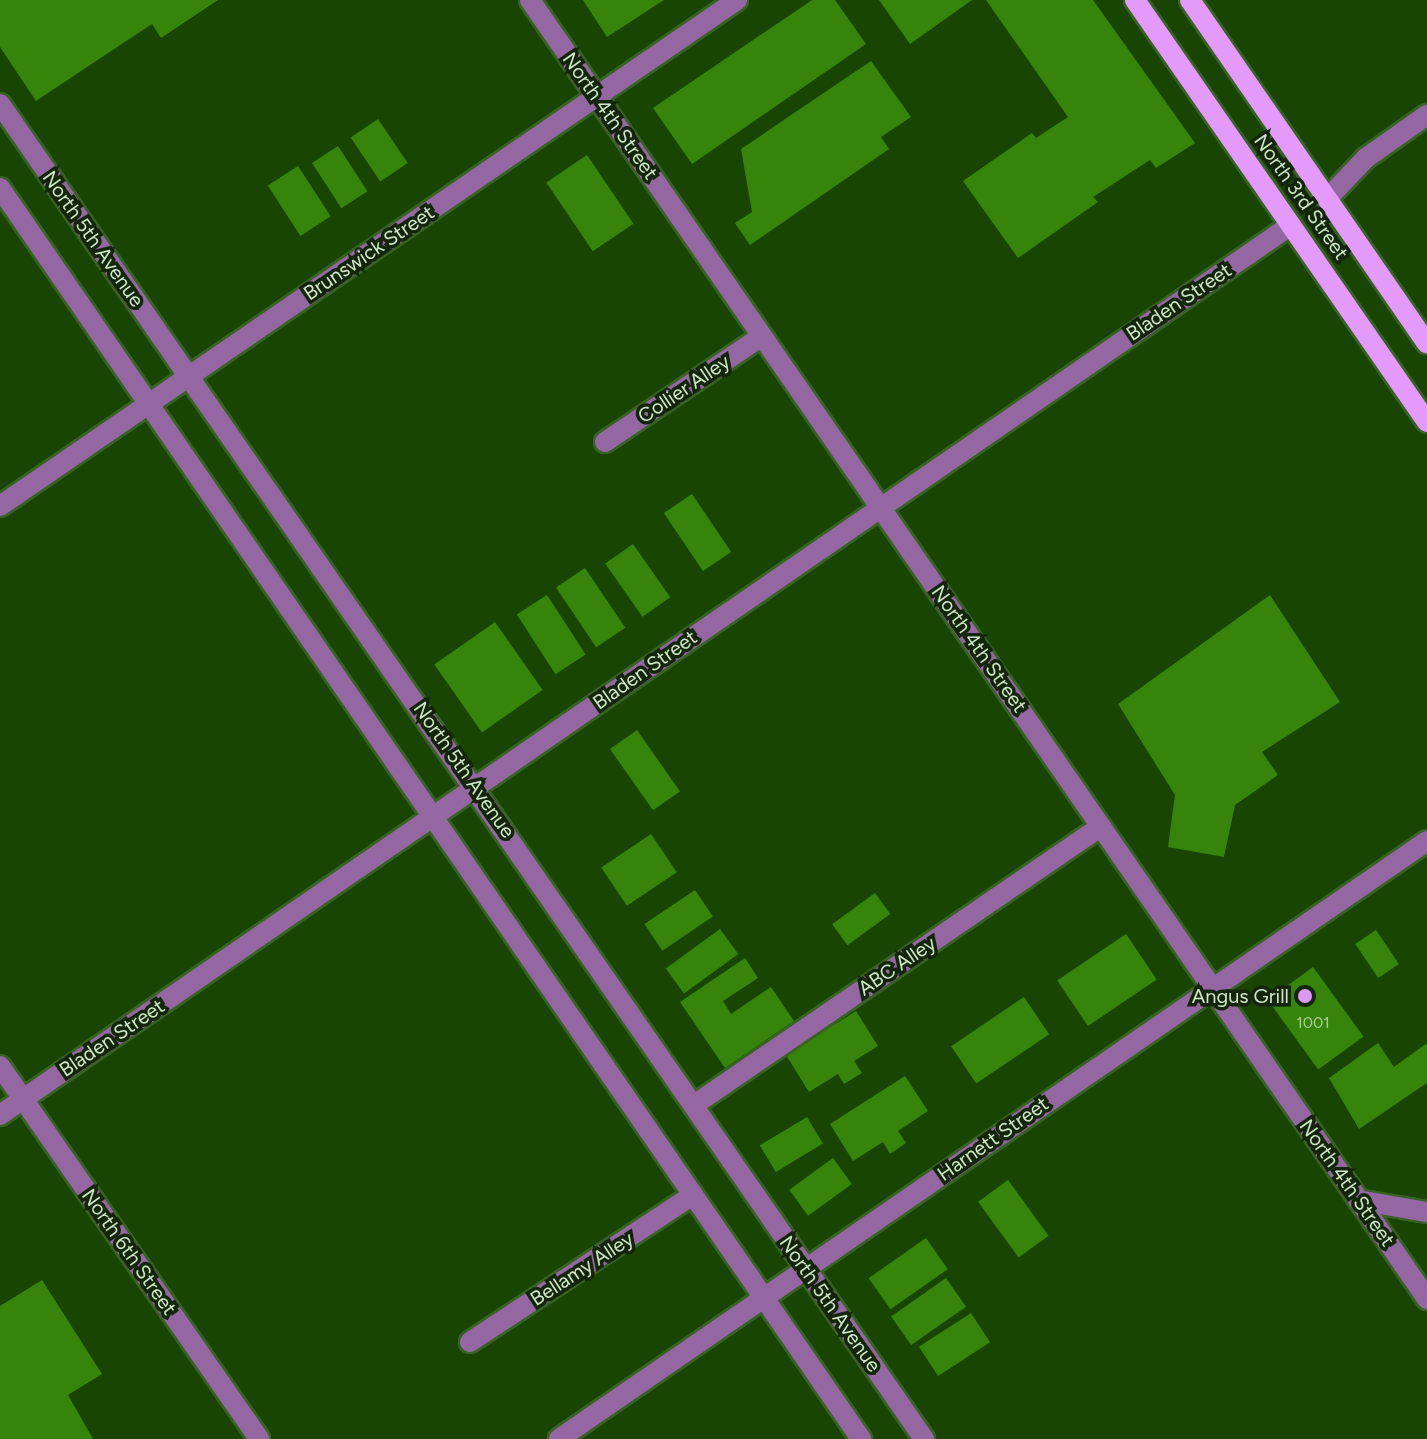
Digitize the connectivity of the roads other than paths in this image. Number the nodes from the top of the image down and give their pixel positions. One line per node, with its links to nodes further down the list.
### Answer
1 (530, 0): 5 (street, North 4th Street)
2 (737, 0): 5 (street, Brunswick Street)
3 (1135, 0): 10 (main road, North 3rd Street)
4 (1190, 0): 9 (main road, North 3rd Street)
5 (597, 97): 11 (street, North 4th Street); 13 (street, Brunswick Street)
6 (0, 104): 13 (street, North 5th Avenue)
7 (1427, 115): 9 (street)
8 (0, 188): 14 (street)
9 (1327, 199): 12 (main road, North 3rd Street)
10 (1291, 225): 15 (main road, North 3rd Street); 18 (street, Bladen Street)
11 (762, 336): 16 (street, Collier Alley); 18 (street, North 4th Street)
12 (1427, 343)
13 (189, 377): 14 (street, Brunswick Street); 19 (street, North 5th Avenue)
14 (147, 405): 17 (street, Brunswick Street); 20 (street)
15 (1427, 422)
16 (605, 442)
17 (0, 506)
18 (880, 507): 19 (street, Bladen Street); 21 (street, North 4th Street)
19 (476, 787): 20 (street, Bladen Street); 26 (street, North 5th Avenue)
20 (430, 819): 25 (street, Bladen Street); 28 (street)
21 (1101, 826): 23 (street, North 4th Street); 26 (street, ABC Alley)
22 (1427, 841): 23 (street, Harnett Street)
23 (1212, 987): 29 (street, North 4th Street); 31 (street, Harnett Street)
24 (0, 1066): 25 (street, North 6th Street)
25 (23, 1099): 27 (street, Bladen Street); 35 (street, North 6th Street)
26 (694, 1105): 31 (street, North 5th Avenue)
27 (0, 1115)
28 (693, 1195): 32 (street); 34 (street, Bellamy Alley)
29 (1358, 1200): 30 (street); 33 (street, North 4th Street)
30 (1427, 1212)
31 (806, 1269): 32 (street, Harnett Street); 38 (street, North 5th Avenue)
32 (764, 1297): 36 (street, Harnett Street); 37 (street)
33 (1427, 1299)
34 (470, 1342)
35 (259, 1439)
36 (559, 1439)
37 (861, 1439)
38 (924, 1439)

